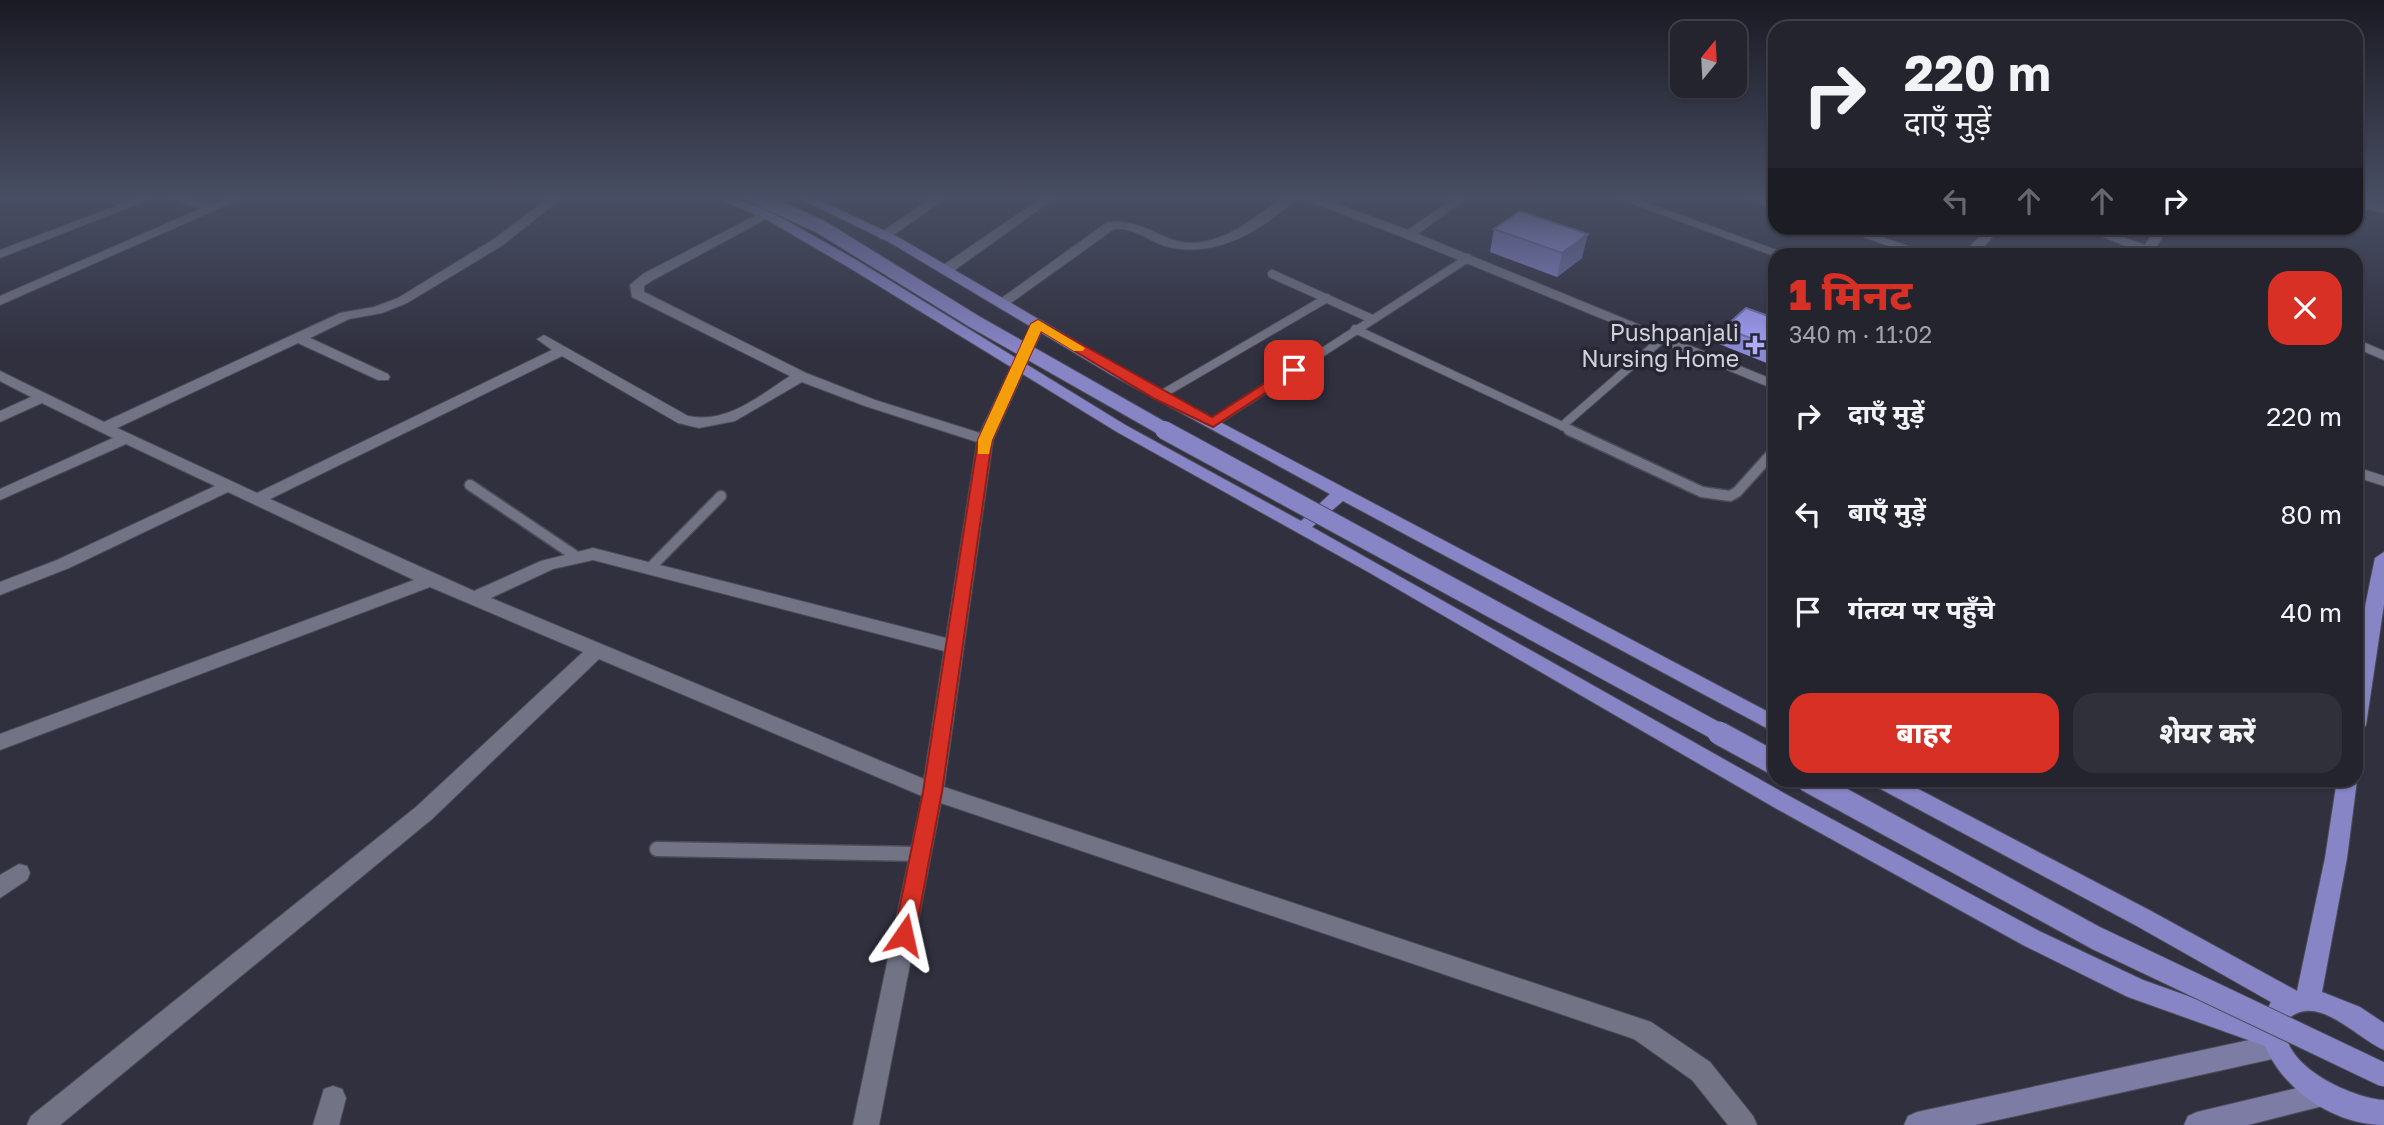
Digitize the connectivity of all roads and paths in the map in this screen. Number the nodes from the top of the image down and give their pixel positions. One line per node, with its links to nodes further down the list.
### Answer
1 (121, 248): 14 (street)
2 (488, 248): 19 (street)
3 (701, 248): 27 (street)
4 (824, 248): 25 (main road)
5 (856, 248): 59 (main road, bridge)
6 (908, 248): 11 (main road)
7 (976, 248): 11 (street)
8 (1078, 248): 15 (street)
9 (1443, 248): 10 (street)
10 (1468, 258): 16 (lane); 20 (street)
11 (947, 269): 15 (main road)
12 (1272, 274): 13 (lane)
13 (1327, 299): 16 (lane); 30 (lane)
14 (0, 301)
15 (1003, 302): 17 (main road)
16 (1372, 319): 18 (lane)
17 (1038, 324): 25 (street); 30 (main road)
18 (1355, 329): 33 (lane); 34 (lane)
19 (299, 338): 28 (street); 35 (street)
20 (1662, 338): 29 (street); 34 (lane)
21 (544, 339): 23 (street)
22 (2363, 346): 24 (street)
23 (563, 350): 27 (street); 46 (street)
24 (2384, 356)
25 (1019, 365): 37 (street); 47 (main road)
26 (0, 375): 31 (street)
27 (801, 376): 37 (street)
28 (383, 377)
29 (1768, 382)
30 (1159, 396): 33 (main road)
31 (42, 398): 32 (street); 35 (street)
32 (0, 417)
33 (1213, 423): 43 (main road)
34 (1562, 426): 38 (lane)
35 (104, 428): 36 (street)
36 (126, 438): 42 (street); 44 (street)
37 (985, 440): 55 (street)
38 (1768, 458)
39 (2363, 474): 40 (street)
40 (2384, 481)
41 (470, 485): 48 (lane)
42 (228, 486): 46 (street); 52 (street)
43 (1343, 492): 47 (main road); 57 (main road)
44 (0, 495)
45 (721, 496): 50 (lane)
46 (257, 499): 51 (street)
47 (1301, 529): 70 (main road)
48 (574, 555): 50 (street); 53 (street)
49 (2384, 558): 54 (main road)
50 (650, 567): 55 (street)
51 (430, 580): 53 (street); 58 (street)
52 (0, 589)
53 (474, 599): 56 (street)
54 (2363, 624)
55 (953, 646): 63 (street)
56 (597, 650): 63 (street); 75 (street)
57 (1768, 721)
58 (0, 742)
59 (1768, 760)
60 (1820, 787): 71 (main road, bridge)
61 (1895, 787): 68 (main road)
62 (2346, 787): 68 (main road)
63 (933, 792): 65 (street); 78 (street)
64 (657, 849): 65 (lane)
65 (920, 854): 77 (street)
66 (19, 873): 67 (street)
67 (0, 888)
68 (2300, 1002): 69 (main road); 70 (main road)
69 (2384, 1038)
70 (2275, 1042): 72 (main road); 79 (main road)
71 (2384, 1075)
72 (2323, 1094): 74 (main road); 80 (main road)
73 (333, 1098): 76 (street)
74 (2382, 1114)
75 (40, 1125)
76 (326, 1125)
77 (866, 1125)
78 (1744, 1125)
79 (1917, 1125)
80 (2197, 1125)

